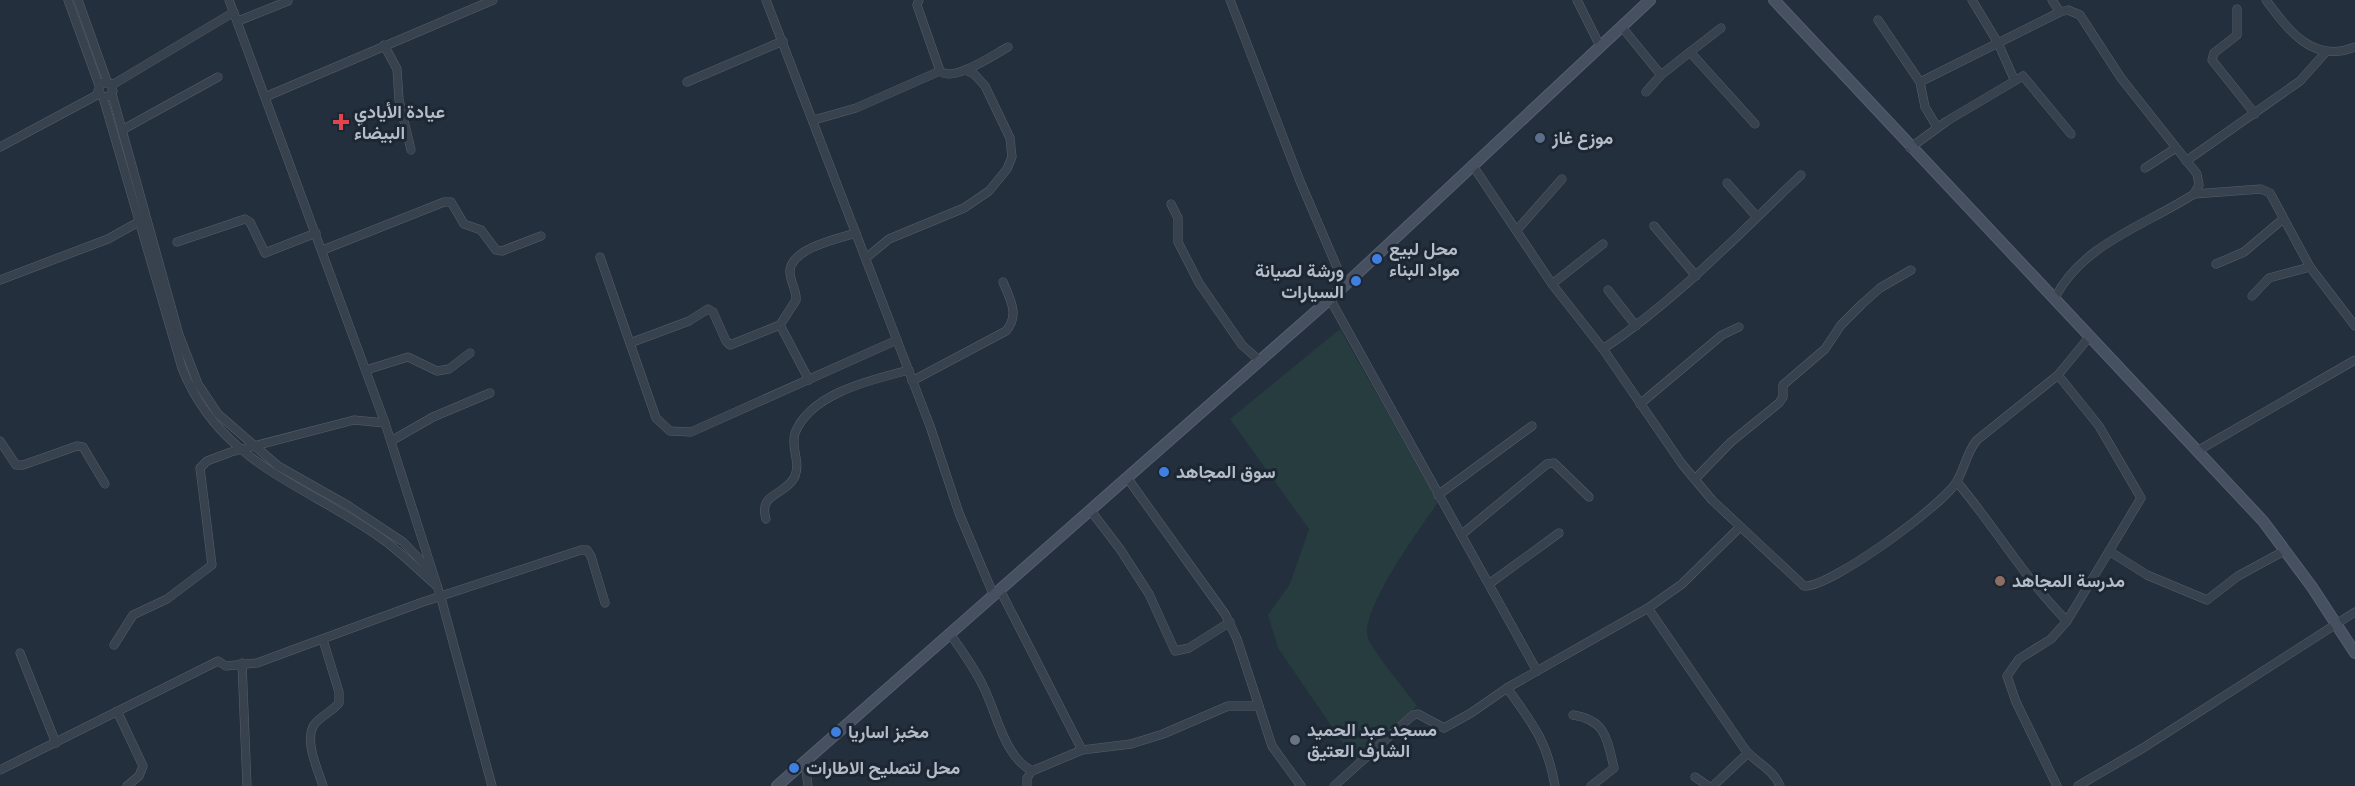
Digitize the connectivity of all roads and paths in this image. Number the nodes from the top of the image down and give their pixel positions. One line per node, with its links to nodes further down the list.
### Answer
1 (68, 0): 37 (street)
2 (229, 0): 16 (street)
3 (493, 0): 24 (street)
4 (766, 0): 22 (street)
5 (919, 0): 31 (street)
6 (1230, 0): 78 (street)
7 (1577, 0): 25 (street)
8 (1650, 0): 20 (main road)
9 (1774, 0): 47 (main road)
10 (1972, 0): 23 (street)
11 (2052, 0): 17 (street)
12 (2266, 0): 29 (street)
13 (81, 1): 37 (street)
14 (288, 1): 19 (street)
15 (2237, 9): 40 (street)
16 (234, 12): 19 (street); 37 (street)
17 (2060, 12): 23 (street); 48 (street)
18 (1878, 20): 36 (street)
19 (237, 21): 39 (street)
20 (1622, 26): 25 (main road); 32 (street)
21 (1721, 28): 28 (street)
22 (783, 41): 35 (street); 41 (street)
23 (1998, 43): 34 (street); 36 (street)
24 (384, 45): 39 (street); 49 (street)
25 (1600, 46): 51 (main road)
26 (1008, 47): 30 (street)
27 (2355, 47): 29 (street)
28 (1690, 52): 32 (street); 42 (street)
29 (2325, 53): 40 (street)
30 (965, 70): 31 (street); 70 (street)
31 (940, 71): 41 (street)
32 (1661, 75): 38 (street)
33 (218, 77): 44 (street)
34 (2014, 80): 43 (street); 45 (street)
35 (687, 82)
36 (1920, 82): 43 (street)
37 (104, 88): 44 (street); 46 (street); 60 (street)
38 (1646, 92)
39 (265, 98): 63 (street)
40 (2255, 114): 50 (street)
41 (814, 120): 64 (street)
42 (1755, 124)
43 (1937, 127): 47 (street)
44 (122, 130): 60 (street)
45 (2071, 134)
46 (0, 147)
47 (1910, 148): 81 (main road)
48 (2176, 148): 50 (street); 52 (street)
49 (411, 150)
50 (2186, 161): 56 (street)
51 (1473, 166): 62 (street); 78 (main road)
52 (2145, 168)
53 (1801, 175): 58 (street)
54 (1563, 179): 62 (street)
55 (1727, 183): 58 (street)
56 (2194, 194): 59 (street); 81 (street)
57 (1171, 204): 93 (street)
58 (1757, 217): 74 (street)
59 (2283, 219): 71 (street); 72 (street)
60 (143, 220): 75 (street); 105 (street); 106 (street)
61 (1654, 226): 74 (street)
62 (1517, 230): 77 (street)
63 (316, 233): 66 (street); 68 (street)
64 (856, 233): 70 (street); 84 (street)
65 (542, 236): 68 (street)
66 (177, 242)
67 (1603, 244): 77 (street)
68 (323, 250): 94 (street)
69 (600, 257): 89 (street)
70 (866, 258): 88 (street)
71 (2216, 264)
72 (2310, 267): 80 (street); 83 (street)
73 (1911, 270): 109 (street)
74 (1696, 276): 85 (street)
75 (0, 280)
76 (1003, 282): 98 (street)
77 (1552, 284): 90 (street)
78 (1345, 286): 82 (main road)
79 (1608, 290): 85 (street)
80 (2252, 297)
81 (2055, 298): 87 (main road)
82 (1330, 300): 93 (main road); 112 (street)
83 (2354, 322)
84 (780, 325): 89 (street); 97 (street)
85 (1636, 326): 90 (street)
86 (1738, 327): 100 (street)
87 (2090, 336): 96 (street); 107 (main road)
88 (897, 340): 95 (street); 97 (street)
89 (630, 343): 97 (street)
90 (1603, 349): 100 (street)
91 (470, 353): 94 (street)
92 (2355, 360): 107 (street)
93 (1260, 361): 108 (main road)
94 (366, 370): 101 (street)
95 (909, 370): 98 (street); 115 (street)
96 (2058, 375): 110 (street); 120 (street)
97 (809, 380)
98 (912, 381): 124 (street)
99 (490, 393): 104 (street)
100 (1640, 404): 109 (street)
101 (385, 423): 104 (street); 105 (street)
102 (1532, 426): 112 (street)
103 (0, 441): 111 (street)
104 (391, 441): 121 (street)
105 (255, 448): 106 (street); 121 (street)
106 (243, 450): 123 (street); 134 (street)
107 (2199, 450): 119 (main road)
108 (1128, 479): 114 (main road); 130 (street)
109 (1695, 479): 116 (street)
110 (1957, 482): 116 (street); 129 (street)
111 (105, 484)
112 (1438, 495): 118 (street)
113 (1589, 497): 118 (street)
114 (1091, 511): 124 (main road); 130 (street)
115 (765, 519)
116 (1740, 527): 127 (street)
117 (1559, 533): 122 (street)
118 (1461, 535): 122 (street)
119 (2286, 550): 120 (street); 131 (main road)
120 (2109, 551): 129 (street)
121 (433, 573): 123 (street)
122 (1489, 584): 138 (street)
123 (437, 587): 125 (street)
124 (997, 593): 132 (main road); 144 (street)
125 (441, 598): 126 (street); 133 (street); 155 (street)
126 (605, 603)
127 (1648, 608): 138 (street); 145 (street)
128 (2355, 612): 131 (street)
129 (2067, 621): 163 (street)
130 (1230, 622): 140 (street)
131 (2336, 624): 136 (main road); 164 (street)
132 (950, 634): 146 (main road); 148 (street)
133 (322, 640): 137 (street); 154 (street)
134 (114, 645)
135 (20, 653): 143 (street)
136 (2355, 653)
137 (242, 663): 141 (street); 153 (street)
138 (1537, 671): 139 (street)
139 (1507, 688): 158 (street); 159 (street)
140 (1259, 706): 144 (street); 157 (street)
141 (117, 711): 143 (street); 152 (street)
142 (1573, 715): 160 (street)
143 (56, 743): 147 (street)
144 (1082, 750): 148 (street)
145 (1748, 753): 161 (street); 162 (street)
146 (806, 761): 150 (street); 156 (main road)
147 (0, 770)
148 (1032, 771): 151 (street)
149 (1695, 777): 161 (street)
150 (808, 785)
151 (1026, 785)
152 (127, 786)
153 (247, 786)
154 (323, 786)
155 (492, 786)
156 (777, 786)
157 (1301, 786)
158 (1334, 786)
159 (1555, 786)
160 (1592, 786)
161 (1710, 786)
162 (1780, 786)
163 (2057, 786)
164 (2078, 786)

